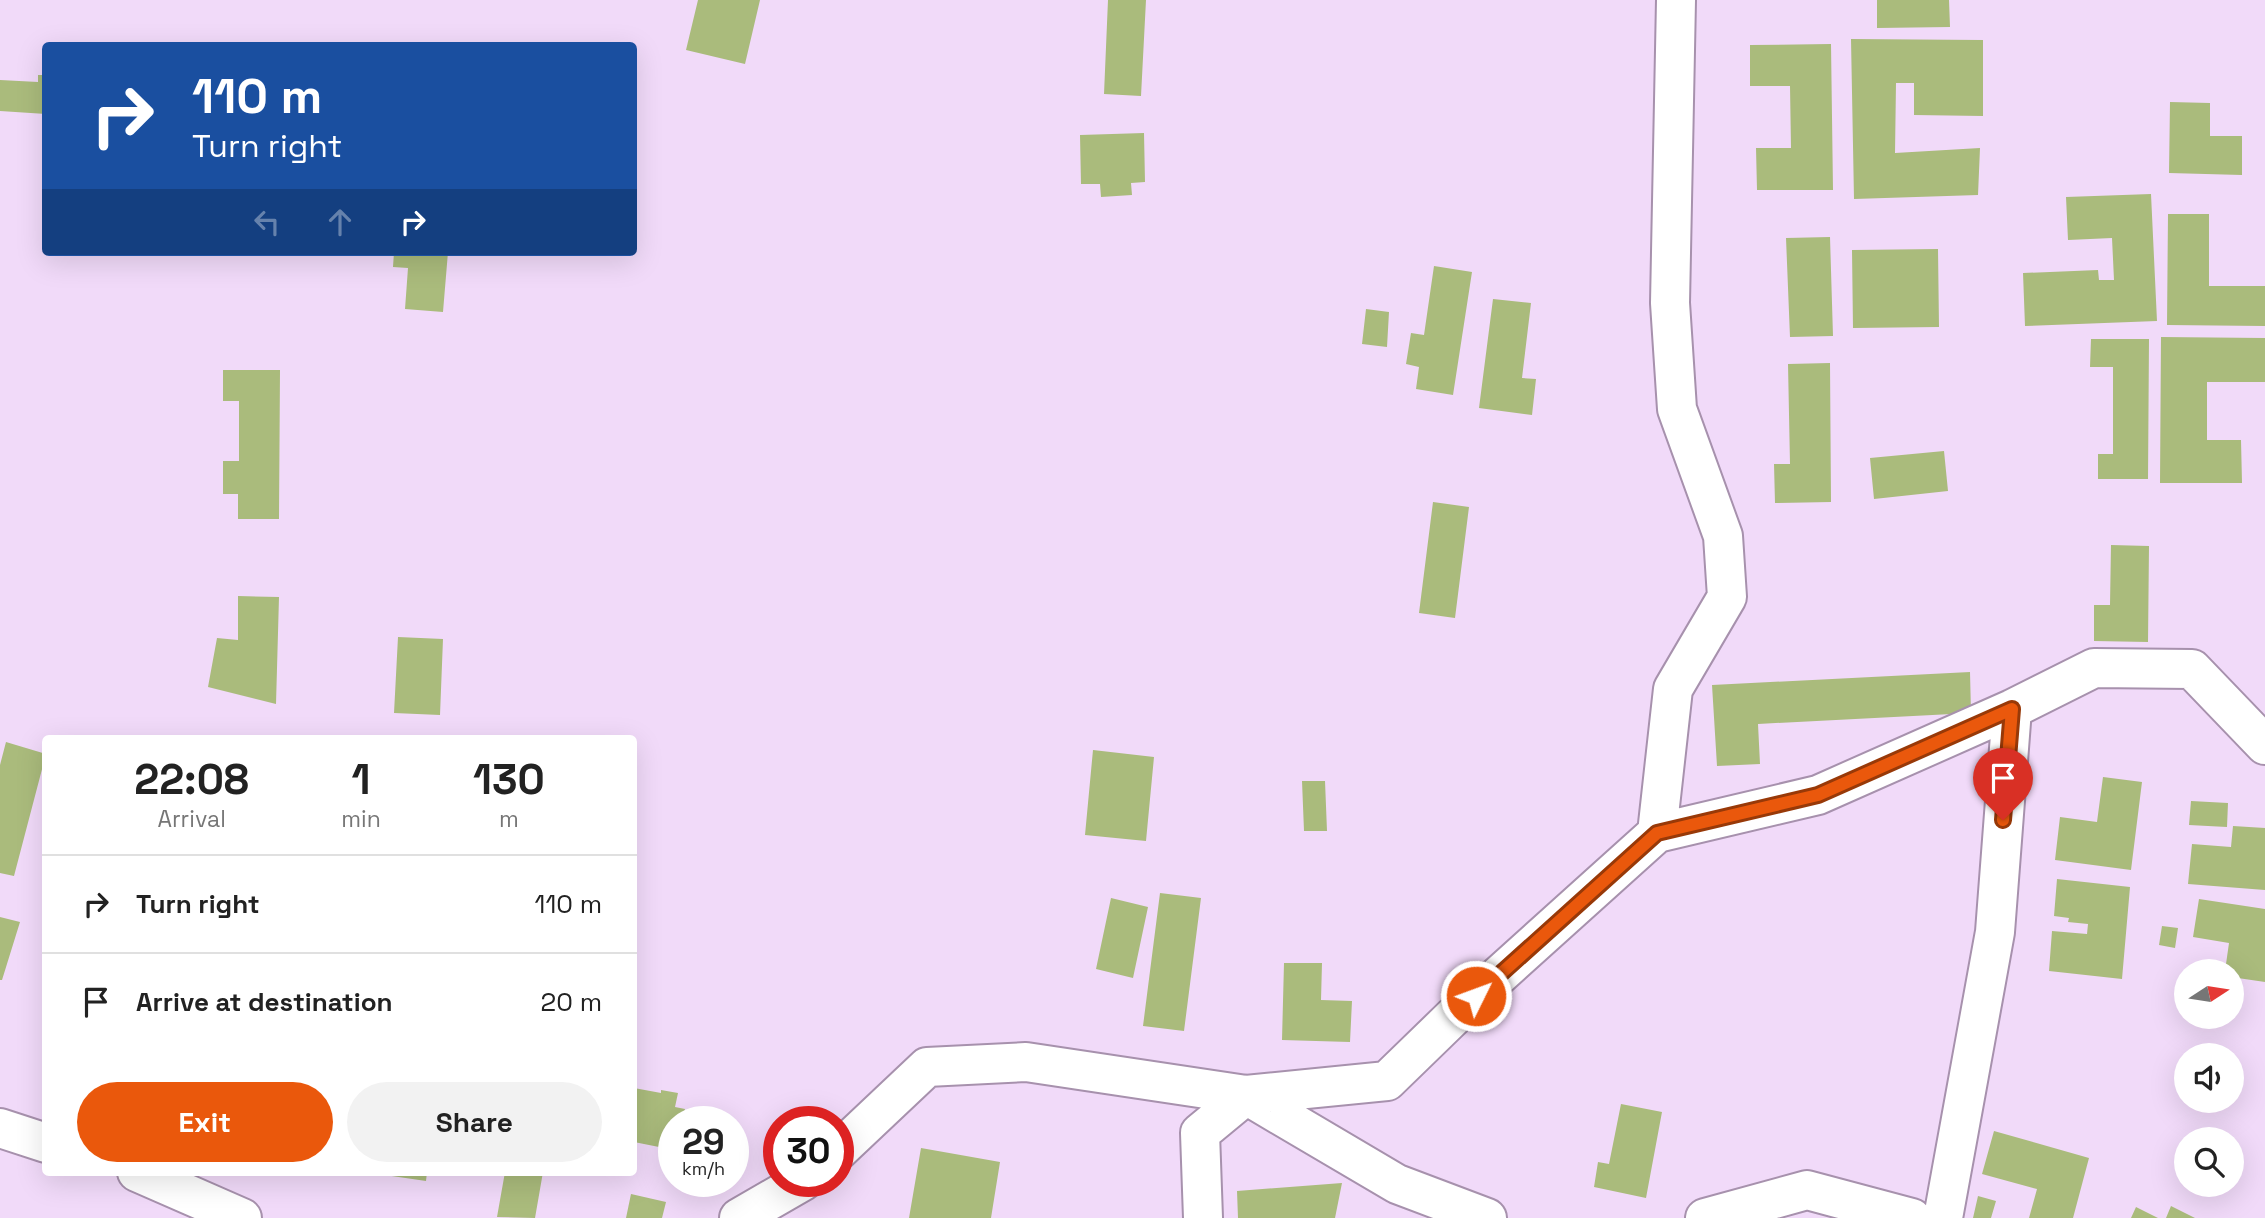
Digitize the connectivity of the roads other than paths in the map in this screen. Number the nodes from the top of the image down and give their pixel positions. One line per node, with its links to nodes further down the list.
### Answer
1 (1676, 0): 4 (street)
2 (2012, 709): 3 (street); 4 (street); 17 (street)
3 (2265, 744)
4 (1657, 833): 5 (street)
5 (1246, 1095): 7 (street); 13 (street); 14 (street)
6 (0, 1128): 8 (street)
7 (854, 1136)
8 (42, 1142)
9 (146, 1176): 11 (street)
10 (775, 1197): 12 (street)
11 (242, 1218)
12 (739, 1218)
13 (1203, 1218)
14 (1487, 1218)
15 (1705, 1218): 16 (street)
16 (1912, 1218)
17 (1943, 1218)

